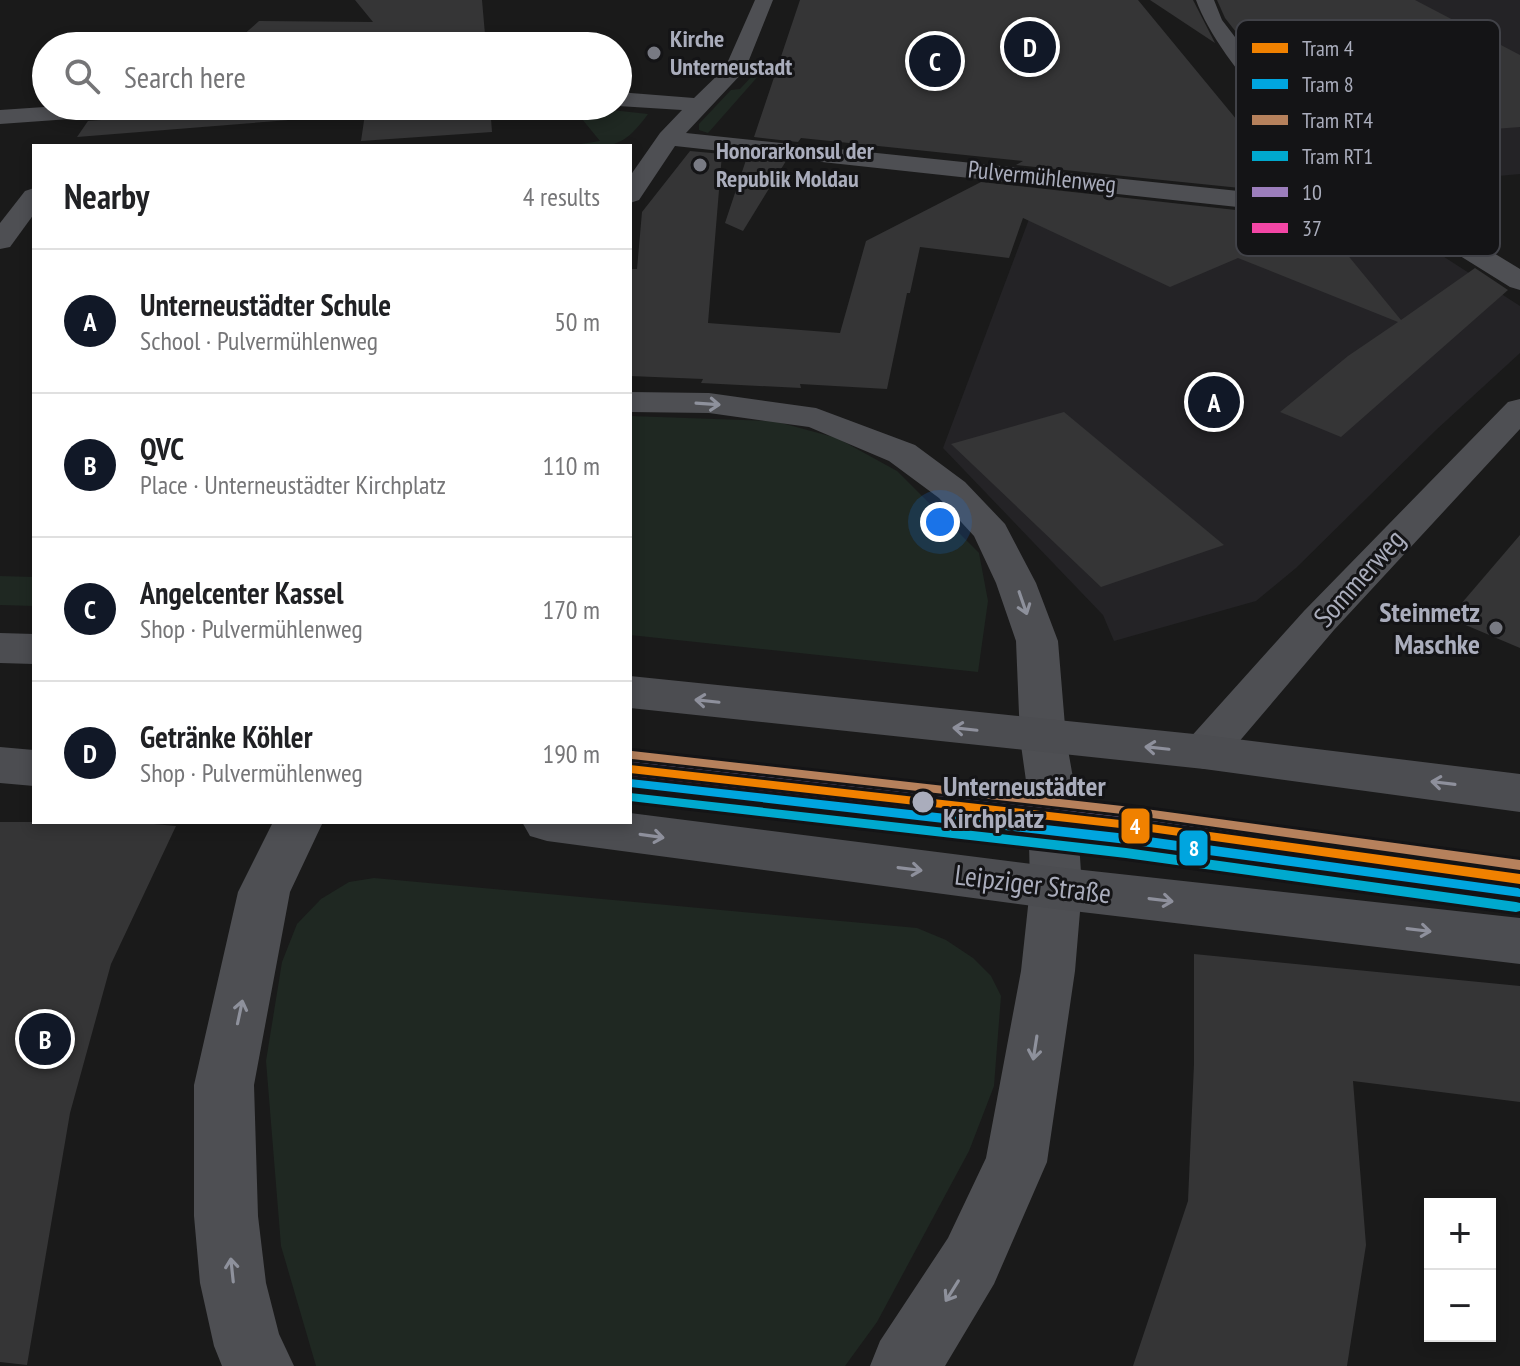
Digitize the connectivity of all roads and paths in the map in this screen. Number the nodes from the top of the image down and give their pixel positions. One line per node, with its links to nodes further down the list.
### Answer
1 (764, 0): 5 (street)
2 (1205, 0): 3 (street)
3 (1236, 53)
4 (632, 100): 5 (street)
5 (700, 105): 10 (street)
6 (32, 115): 7 (street)
7 (0, 117)
8 (90, 120): 9 (street)
9 (81, 133)
10 (668, 138): 11 (street); 13 (street, Pulvermühlenweg)
11 (632, 192)
12 (32, 199): 14 (street)
13 (1236, 199)
14 (0, 241)
15 (1478, 256): 16 (street)
16 (1520, 281)
17 (632, 402): 22 (street, one-way to 22)
18 (1520, 409): 23 (street, Sommerweg)
19 (0, 648): 20 (main road)
20 (32, 649)
21 (632, 692): 22 (main road, one-way to 21)
22 (1043, 738): 23 (main road, one-way to 22); 29 (street)
23 (1204, 752): 26 (main road, one-way to 23)
24 (0, 765): 25 (main road)
25 (32, 768)
26 (1520, 793)
27 (297, 824): 31 (street, one-way to 27)
28 (562, 824): 29 (main road, Leipziger Straße, one-way to 29)
29 (1056, 888): 30 (main road, Leipziger Straße, one-way to 30); 32 (street, one-way to 32)
30 (1520, 941)
31 (246, 1359)
32 (905, 1366)

